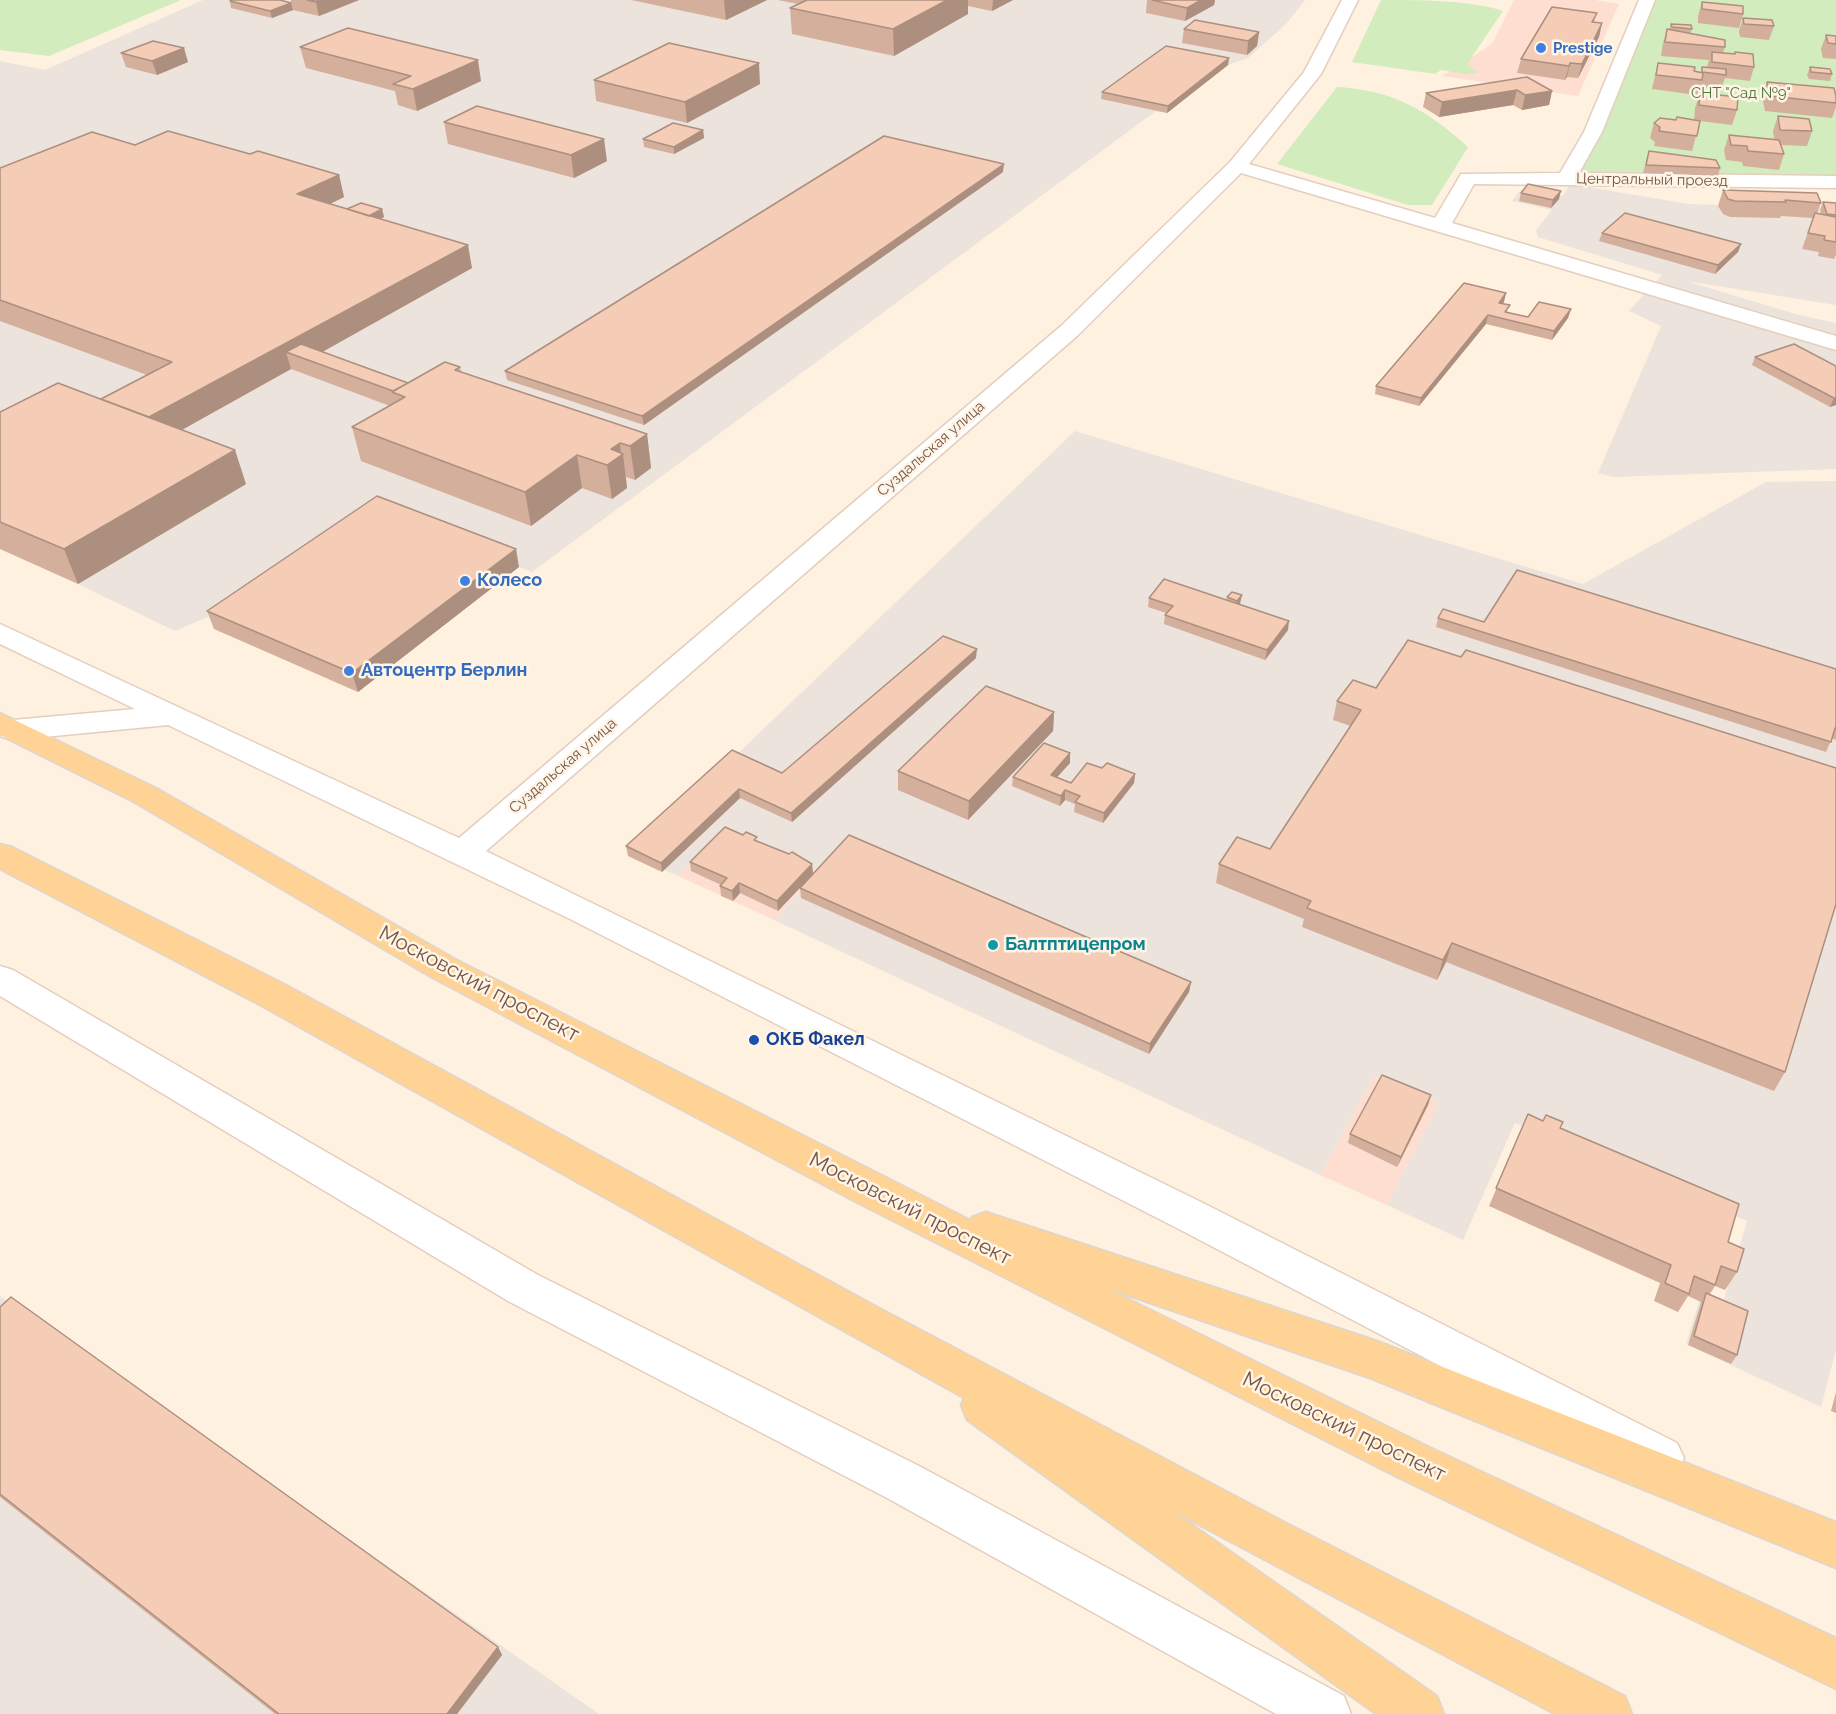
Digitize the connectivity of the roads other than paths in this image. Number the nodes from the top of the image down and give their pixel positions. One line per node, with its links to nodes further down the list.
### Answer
1 (1350, 0): 3 (street, Суздальская улица)
2 (1647, 0): 4 (street)
3 (1237, 166): 6 (street); 11 (street, Суздальская улица)
4 (1566, 179): 5 (street, Центральный проезд); 6 (street, Центральный проезд)
5 (1836, 182)
6 (1440, 224): 7 (street)
7 (1836, 343)
8 (0, 633): 9 (street)
9 (171, 715): 10 (street); 11 (street)
10 (6, 727): 14 (main road, Московский проспект)
11 (463, 853): 16 (street)
12 (0, 855): 15 (main road)
13 (0, 980): 18 (street)
14 (870, 1190): 16 (main road); 17 (main road, Московский проспект)
15 (864, 1321): 19 (main road); 20 (main road)
16 (1835, 1545)
17 (1836, 1664)
18 (1326, 1714)
19 (1419, 1714)
20 (1606, 1714)

